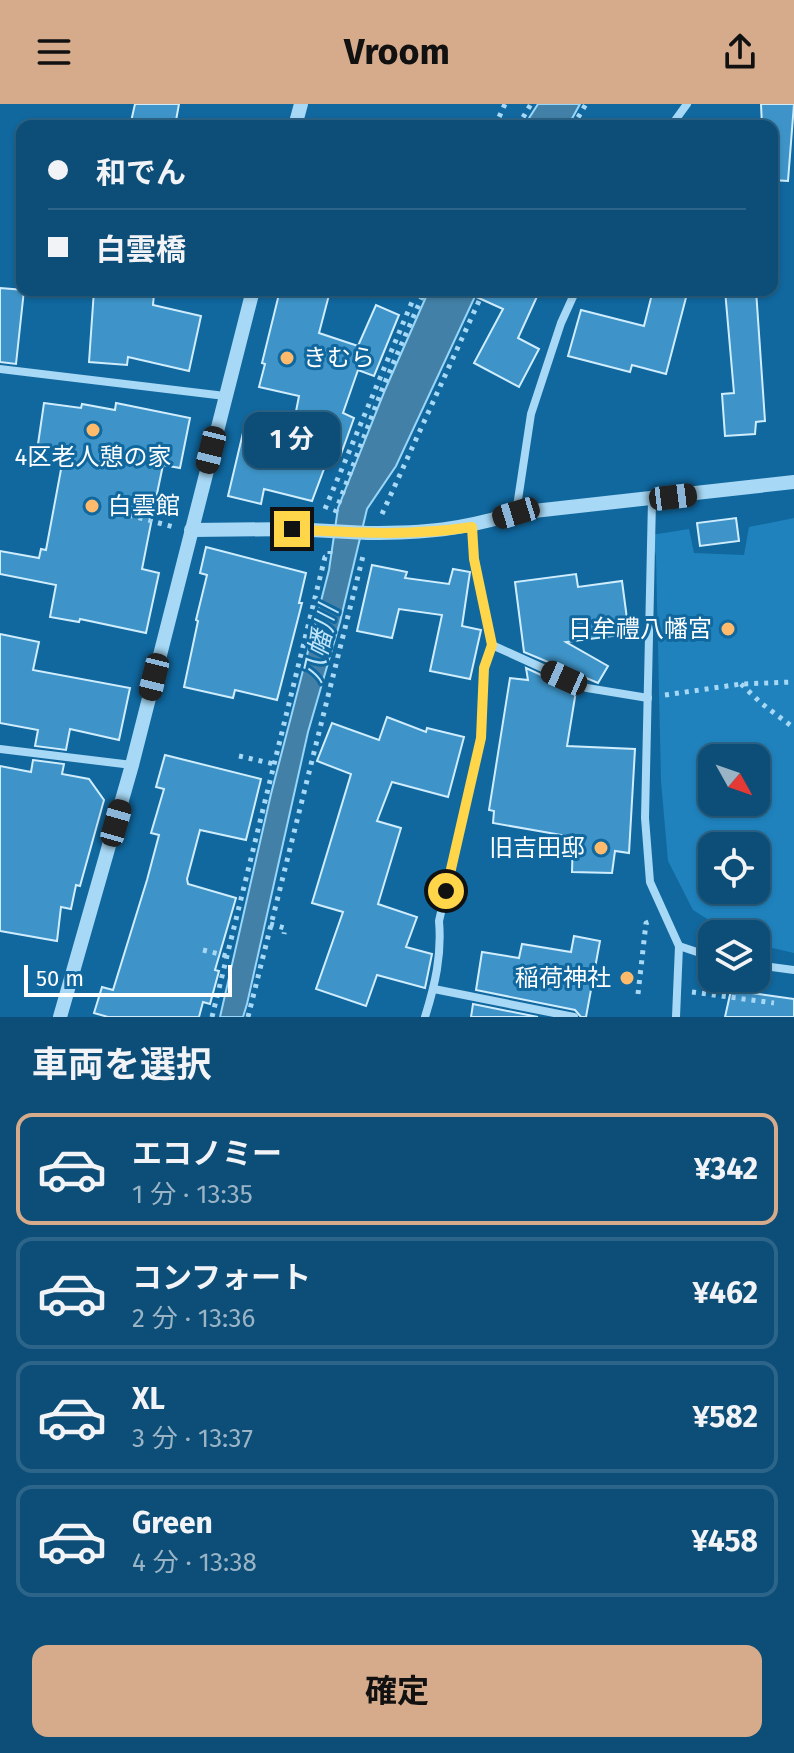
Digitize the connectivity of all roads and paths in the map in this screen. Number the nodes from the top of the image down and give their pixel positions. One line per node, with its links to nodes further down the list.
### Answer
1 (251, 296): 7 (street)
2 (414, 296): 10 (path)
3 (422, 296): 14 (path)
4 (481, 296): 13 (path)
5 (573, 296): 11 (street)
6 (0, 369): 7 (street)
7 (225, 396): 16 (street)
8 (794, 482): 9 (street)
9 (652, 500): 11 (street); 22 (street)
10 (325, 509)
11 (516, 513): 15 (street)
12 (129, 515): 16 (path)
13 (381, 517)
14 (334, 525)
15 (472, 527): 17 (street); 19 (street)
16 (191, 530): 17 (street, bridge); 27 (street)
17 (368, 538): 29 (path)
18 (332, 540): 26 (path)
19 (492, 645): 22 (street); 37 (street)
20 (794, 682): 21 (path)
21 (741, 684): 22 (path); 23 (path)
22 (648, 698): 28 (street)
23 (794, 728)
24 (0, 749): 27 (street)
25 (239, 756): 26 (path)
26 (274, 764): 34 (path)
27 (132, 765): 41 (street)
28 (664, 914): 31 (street); 39 (path)
29 (270, 924): 30 (path); 43 (path)
30 (285, 929)
31 (679, 946): 33 (street); 38 (street)
32 (203, 950): 34 (path)
33 (698, 952)
34 (227, 956): 42 (path)
35 (770, 967): 36 (street)
36 (794, 970)
37 (434, 989): 44 (street); 45 (street)
38 (677, 990): 40 (path); 46 (street)
39 (638, 994)
40 (774, 1003)
41 (60, 1017)
42 (212, 1017)
43 (248, 1017)
44 (425, 1017)
45 (574, 1017)
46 (676, 1017)

